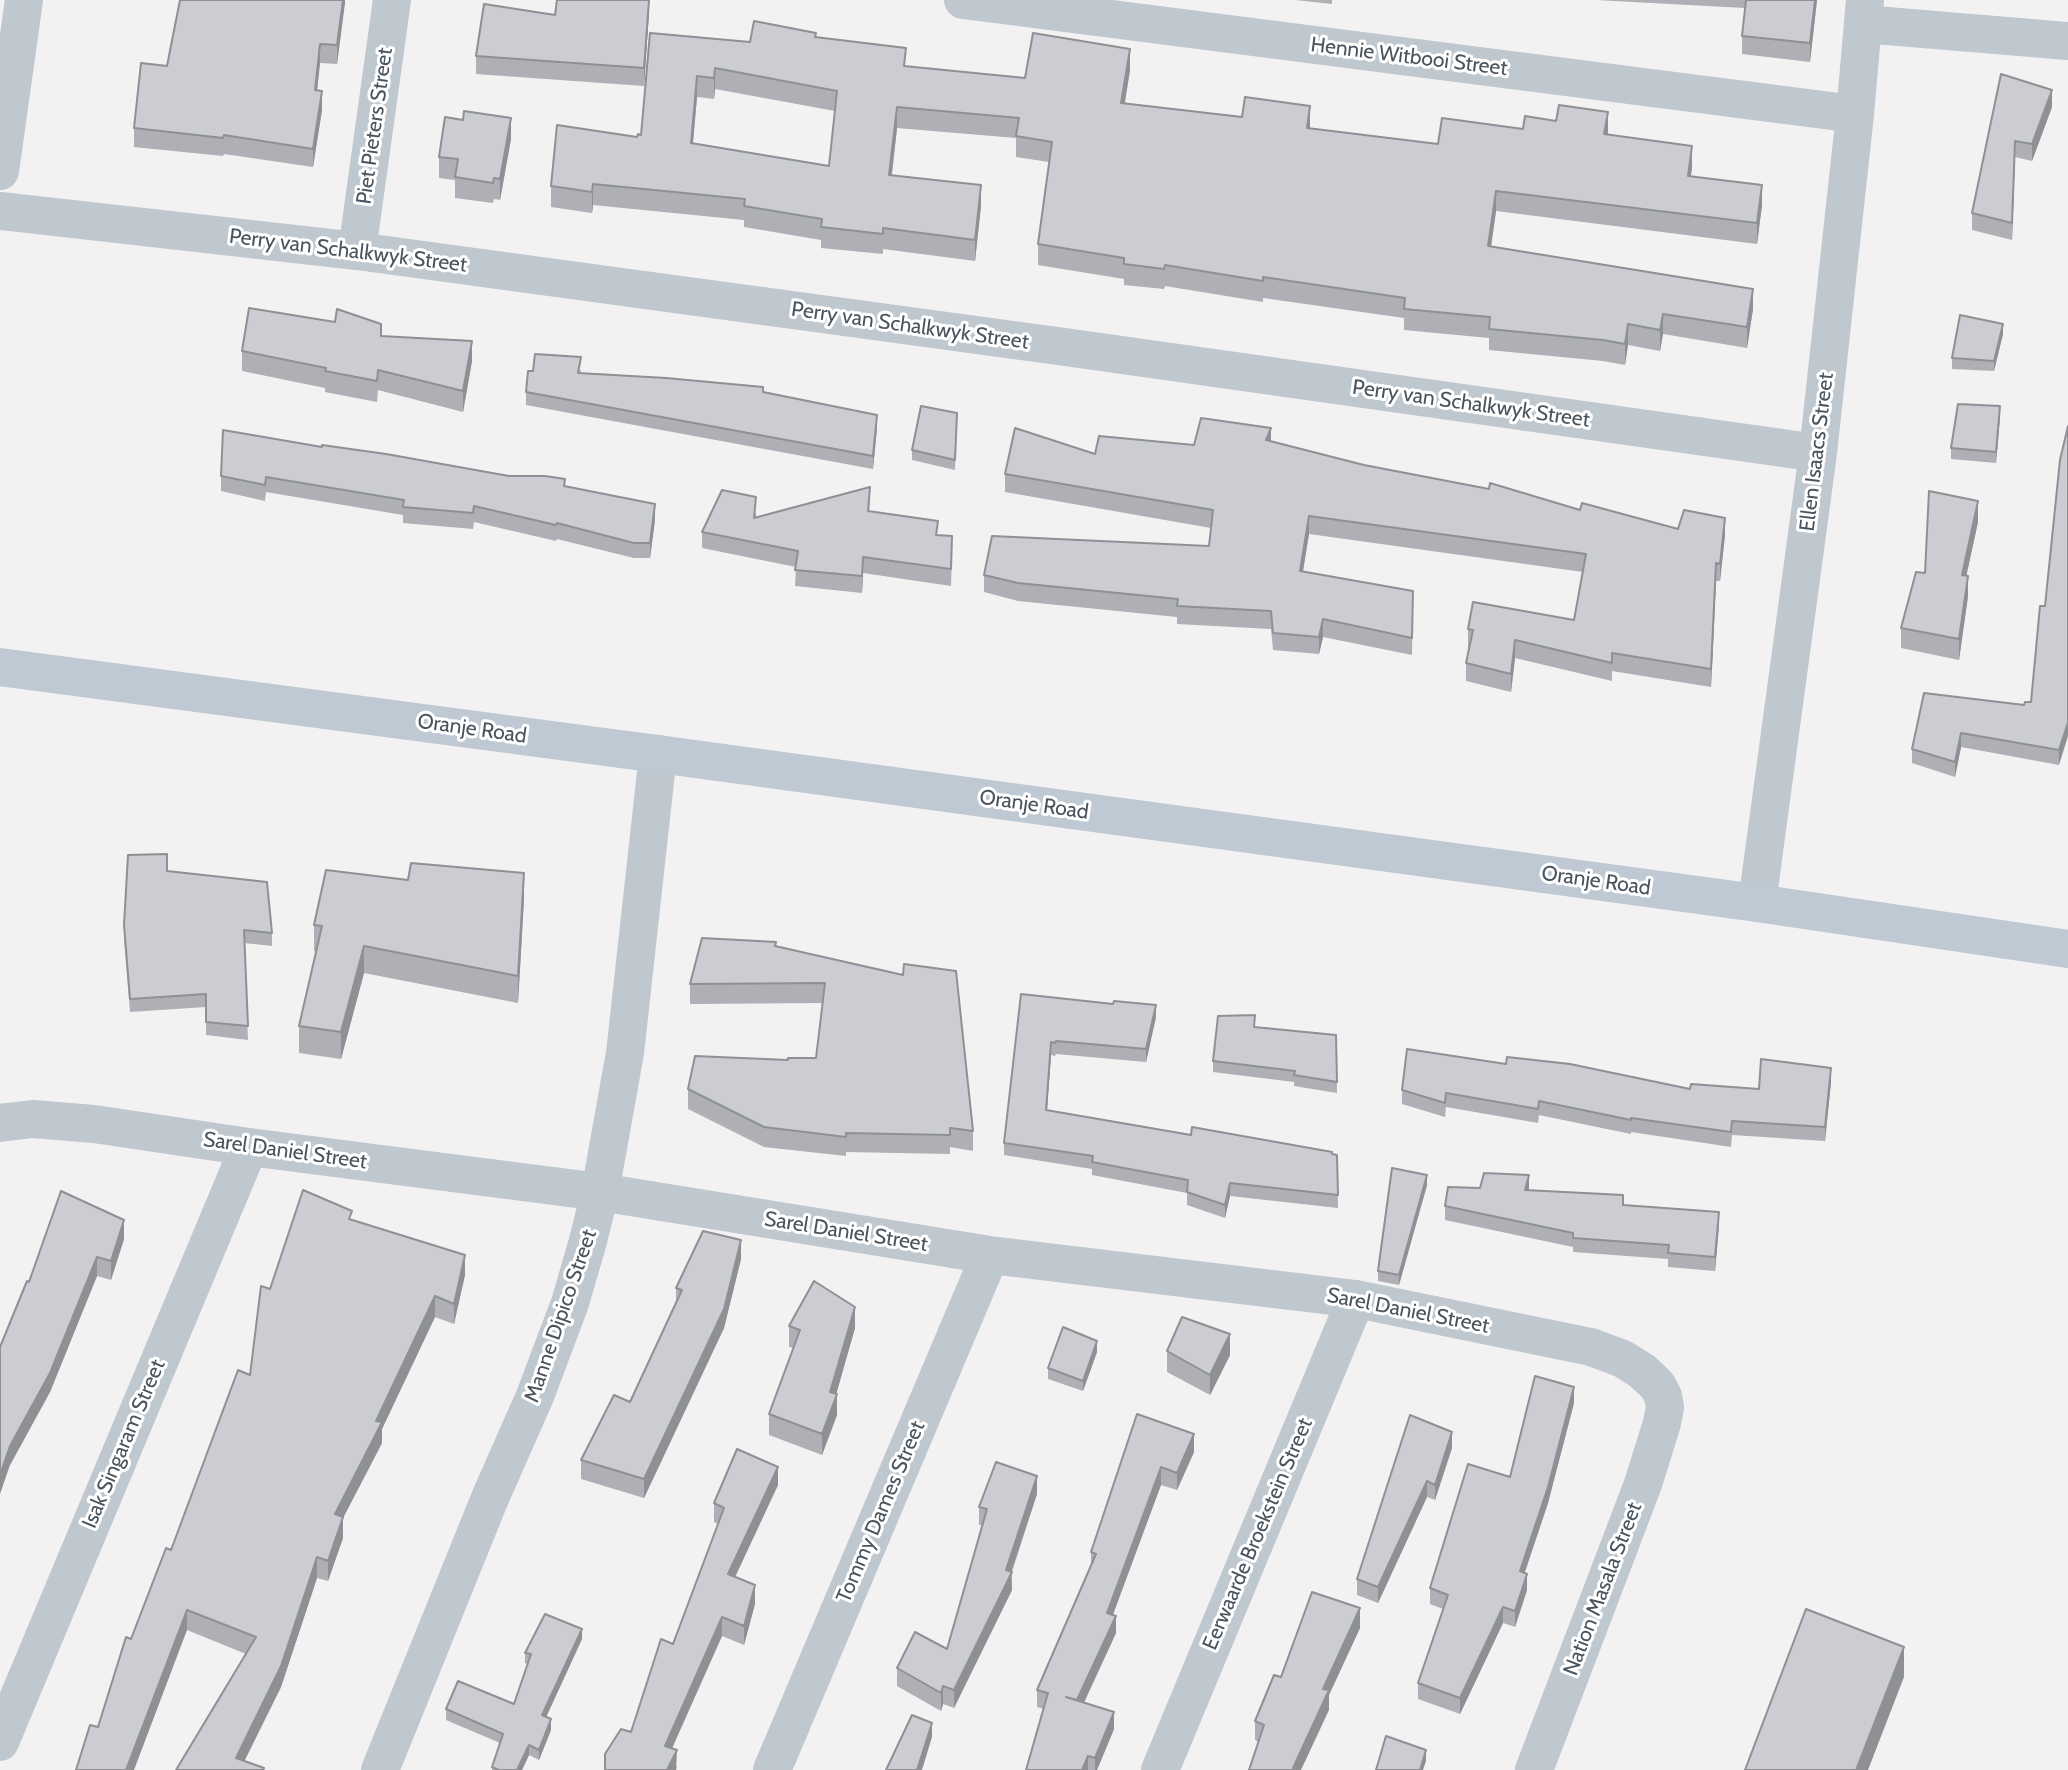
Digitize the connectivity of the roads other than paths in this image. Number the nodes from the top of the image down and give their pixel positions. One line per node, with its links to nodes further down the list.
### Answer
1 (24, 0): 7 (street)
2 (392, 0): 9 (street, Piet Pieters Street)
3 (963, 0): 6 (street, Hennie Witbooi Street)
4 (1864, 12): 5 (street); 6 (street, Ellen Isaacs Street)
5 (2068, 41)
6 (1855, 114): 10 (street, Ellen Isaacs Street)
7 (0, 171)
8 (0, 211): 9 (street, Perry van Schalkwyk Street)
9 (357, 251): 10 (street, Perry van Schalkwyk Street)
10 (1818, 453): 13 (street, Ellen Isaacs Street)
11 (0, 667): 12 (street, Oranje Road)
12 (658, 754): 13 (street, Oranje Road); 17 (street, Manne Dipico Street)
13 (1757, 903): 14 (street, Oranje Road)
14 (2068, 948)
15 (0, 1123): 16 (street, Sarel Daniel Street)
16 (249, 1147): 17 (street, Sarel Daniel Street); 22 (street, Isak Singaram Street)
17 (600, 1192): 18 (street, Sarel Daniel Street); 23 (street, Manne Dipico Street)
18 (990, 1255): 19 (street, Sarel Daniel Street); 24 (street, Tommy Dames Street)
19 (1356, 1299): 21 (street, Sarel Daniel Street); 25 (street, Eerwaarde Broekstein Street)
20 (1679, 1368): 26 (street)
21 (1665, 1407): 26 (street, Nation Masala Street)
22 (0, 1742)
23 (380, 1770)
24 (772, 1770)
25 (1160, 1770)
26 (1535, 1770)

